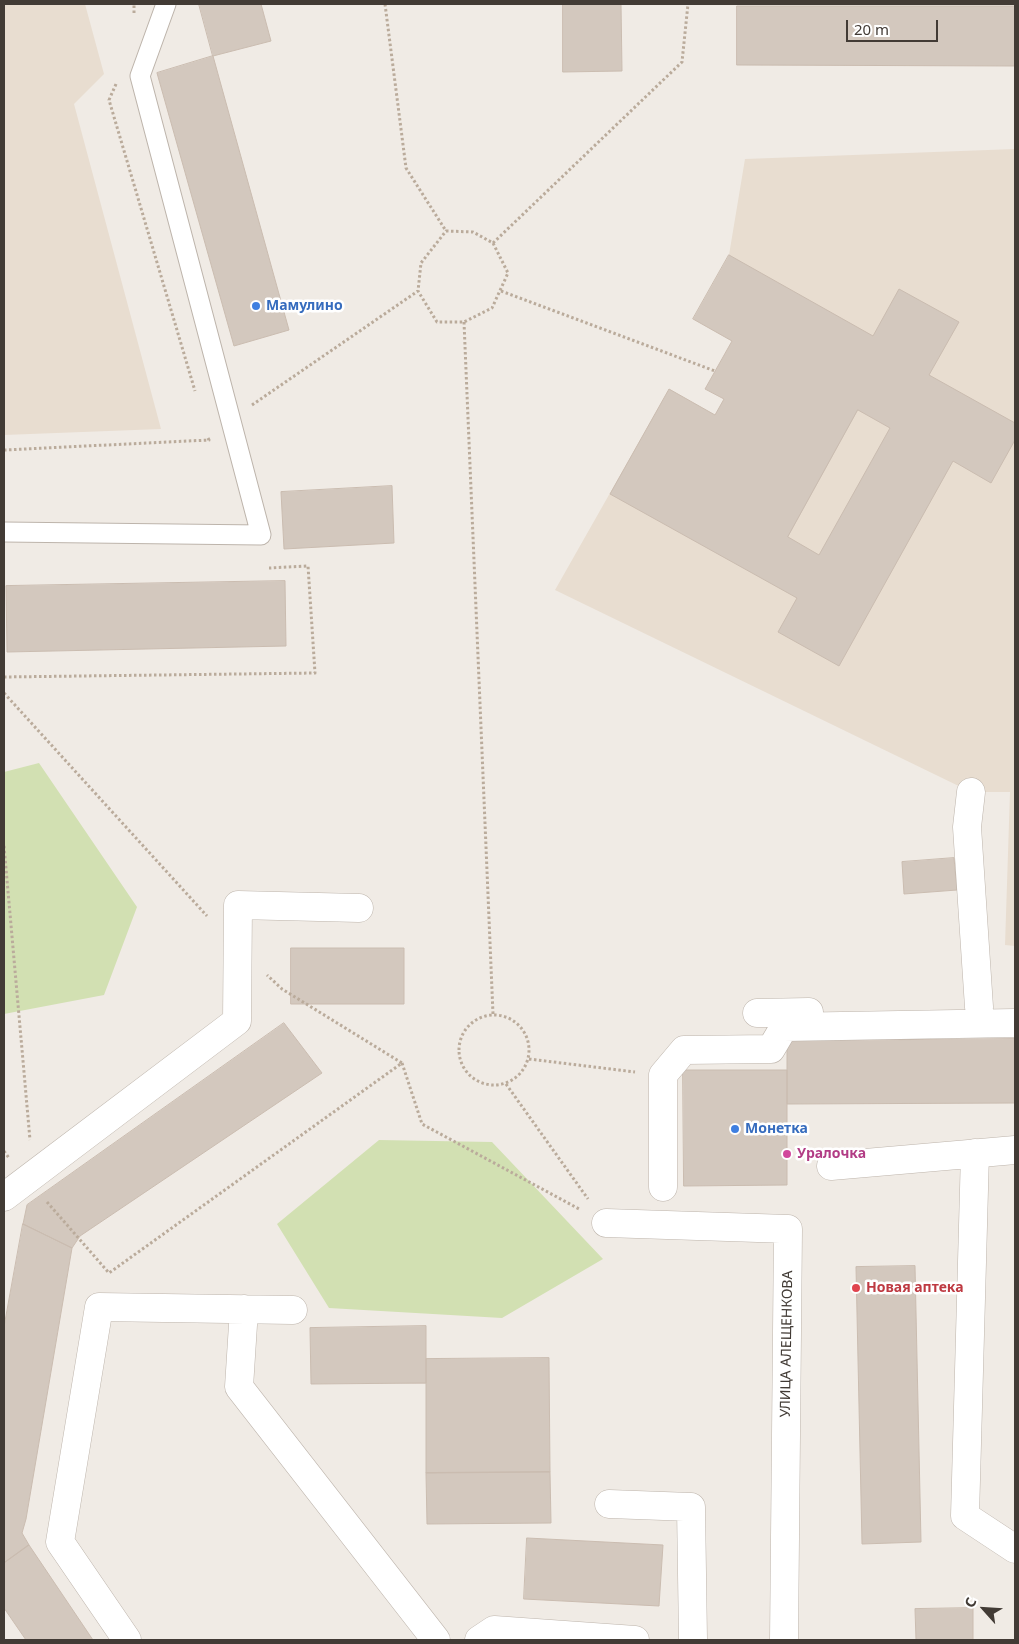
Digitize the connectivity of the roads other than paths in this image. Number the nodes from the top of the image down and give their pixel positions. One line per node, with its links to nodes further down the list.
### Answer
1 (166, 4): 2 (lane)
2 (4, 532)
3 (971, 792): 6 (street)
4 (359, 908): 13 (street)
5 (1015, 1006): 6 (street)
6 (979, 1007): 7 (street)
7 (757, 1013)
8 (1015, 1023): 12 (street)
9 (1015, 1150): 10 (street)
10 (975, 1153): 11 (street); 18 (street)
11 (831, 1166)
12 (663, 1187)
13 (4, 1197)
14 (606, 1223): 24 (street, УЛИЦА АЛЕЩЕНКОВА)
15 (244, 1309): 16 (street); 19 (street); 20 (street)
16 (293, 1310)
17 (609, 1504): 23 (street)
18 (1015, 1549)
19 (127, 1640)
20 (436, 1640)
21 (480, 1640): 22 (street)
22 (635, 1640)
23 (693, 1640)
24 (784, 1640)

